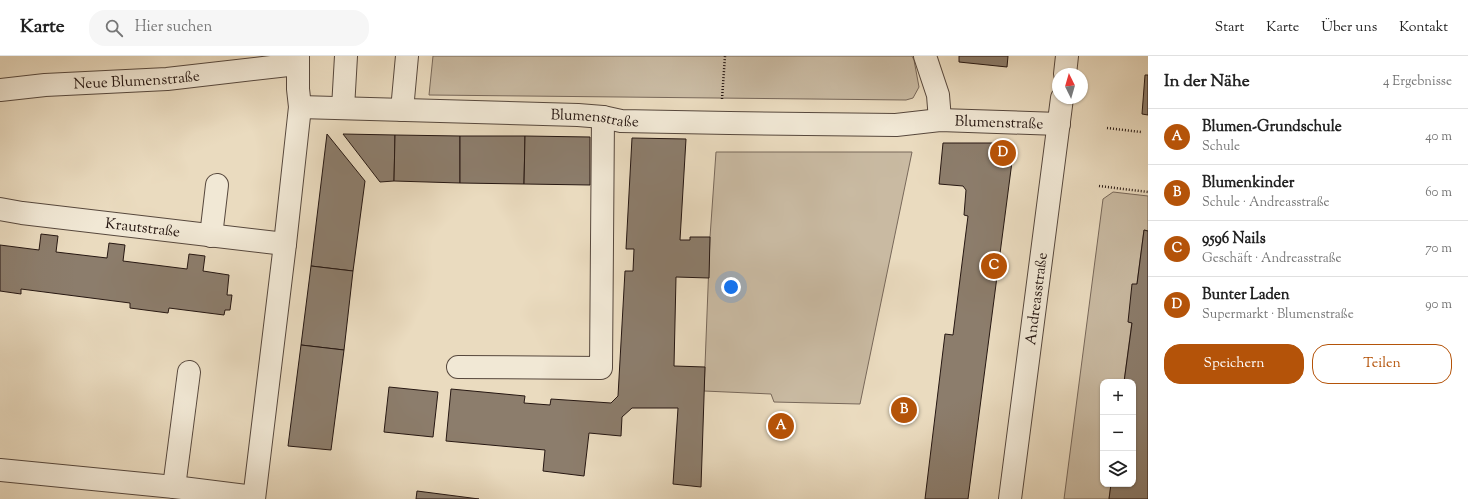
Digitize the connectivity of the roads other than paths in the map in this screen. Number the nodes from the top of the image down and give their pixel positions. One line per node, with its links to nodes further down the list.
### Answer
1 (346, 56): 10 (street)
2 (407, 56): 11 (street)
3 (925, 56): 13 (street, Blumenstraße)
4 (1067, 56): 6 (street)
5 (297, 60): 7 (street, Neue Blumenstraße); 9 (street)
6 (1066, 68)
7 (0, 90)
8 (1061, 104): 14 (street, Andreasstraße)
9 (300, 107): 10 (street, Blumenstraße); 18 (street)
10 (343, 108): 11 (street, Blumenstraße)
11 (402, 110): 12 (street, Blumenstraße)
12 (603, 117): 13 (street, Blumenstraße); 19 (street)
13 (940, 120): 14 (street, Blumenstraße)
14 (1059, 124): 24 (street, Andreasstraße)
15 (217, 186): 17 (street)
16 (0, 209): 17 (street, Krautstraße)
17 (211, 236): 18 (street, Krautstraße)
18 (286, 244): 23 (street)
19 (458, 367)
20 (188, 372): 22 (street)
21 (0, 470): 22 (street)
22 (174, 487): 23 (street)
23 (254, 498)
24 (1010, 499)

